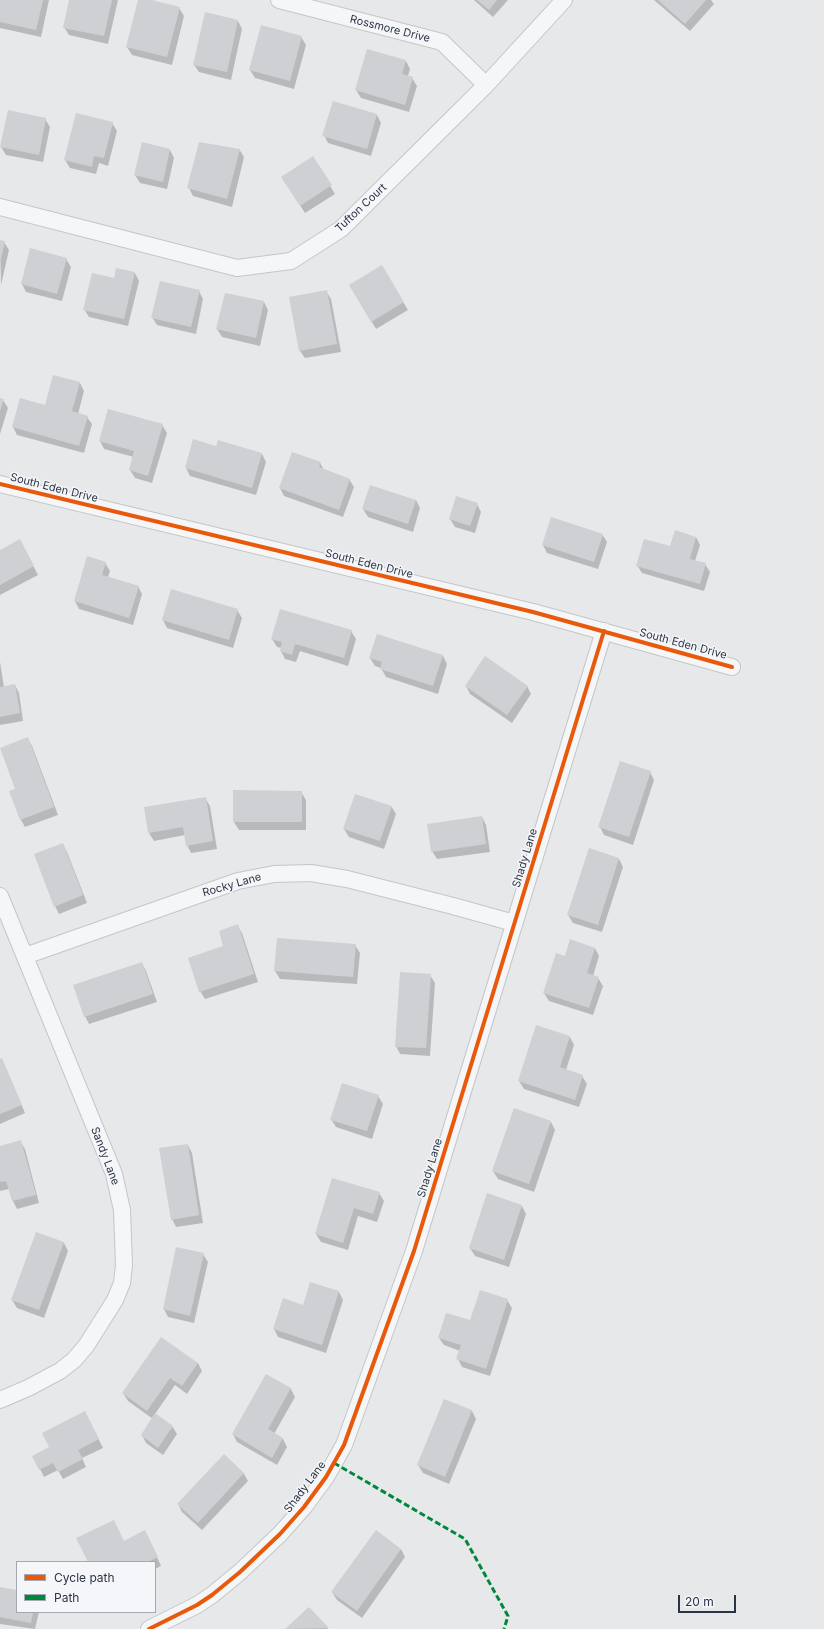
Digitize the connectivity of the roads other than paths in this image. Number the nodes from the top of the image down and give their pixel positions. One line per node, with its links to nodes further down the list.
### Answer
1 (279, 0): 3 (street, Rossmore Drive)
2 (564, 0): 3 (street, Tufton Court)
3 (486, 85): 4 (street, Tufton Court)
4 (0, 207)
5 (0, 484): 6 (street, South Eden Drive)
6 (604, 631): 7 (street, South Eden Drive); 9 (street, Shady Lane)
7 (732, 666)
8 (0, 896): 10 (street, Sandy Lane)
9 (514, 923): 10 (street, Rocky Lane); 12 (street, Shady Lane)
10 (25, 956): 11 (street, Sandy Lane)
11 (0, 1400)
12 (149, 1629)

